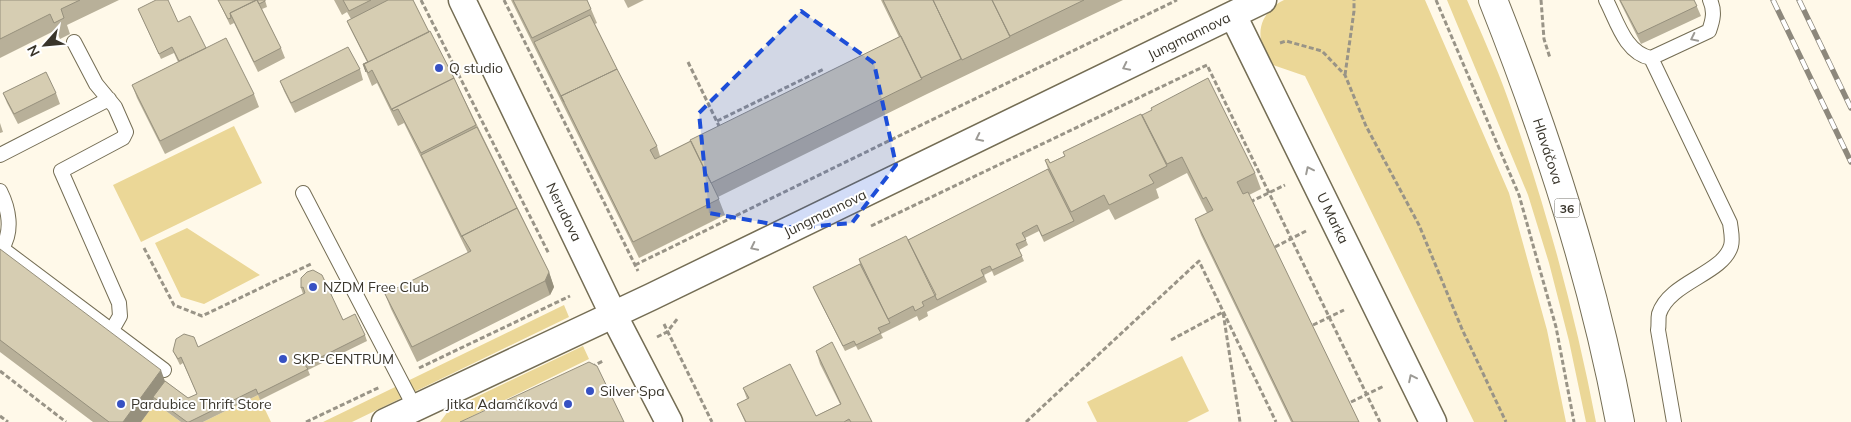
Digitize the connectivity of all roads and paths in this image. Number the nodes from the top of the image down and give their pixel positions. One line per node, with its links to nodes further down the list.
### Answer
1 (421, 0): 33 (path)
2 (462, 0): 36 (street, Nerudova)
3 (504, 0): 4 (path)
4 (1177, 0)
5 (1263, 0): 11 (street, Jungmannova)
6 (1354, 0): 17 (path)
7 (1436, 0): 62 (path)
8 (1493, 0): 63 (main road, Hlaváčova / 36)
9 (1606, 0): 14 (lane)
10 (1710, 0): 14 (lane, one-way to 14)
11 (1233, 15): 13 (street, U Marka); 36 (street, Jungmannova, one-way to 36)
12 (74, 42): 20 (lane)
13 (1252, 55): 17 (path); 24 (street, U Marka, one-way to 13)
14 (1651, 58): 64 (lane)
15 (688, 62): 21 (path)
16 (824, 69): 18 (path)
17 (1345, 75): 61 (path)
18 (780, 90): 19 (path); 21 (path)
19 (783, 96)
20 (110, 99): 23 (lane); 38 (lane)
21 (717, 121): 22 (path)
22 (723, 133)
23 (0, 154)
24 (1310, 172): 27 (path); 44 (street, U Marka)
25 (0, 190): 30 (lane)
26 (303, 193): 32 (lane)
27 (1269, 193): 28 (path); 29 (path); 46 (path)
28 (1250, 202)
29 (864, 229)
30 (1, 248): 38 (lane)
31 (144, 248): 32 (path)
32 (334, 253): 45 (lane)
33 (552, 261)
34 (566, 288): 45 (path)
35 (1223, 312): 39 (path); 56 (path); 57 (path); 58 (path)
36 (614, 314): 48 (street, Jungmannova); 54 (street, Nerudova)
37 (686, 314): 55 (path)
38 (112, 330): 42 (lane)
39 (1172, 340)
40 (602, 361): 41 (path)
41 (584, 369)
42 (164, 370)
43 (0, 372): 51 (path)
44 (1409, 373): 46 (path); 60 (street, U Marka, one-way to 44)
45 (399, 378): 48 (lane); 52 (path)
46 (1366, 394): 47 (path); 59 (path)
47 (1351, 402)
48 (415, 408): 53 (street, Jungmannova)
49 (0, 416): 50 (path)
50 (8, 422)
51 (66, 422)
52 (306, 422)
53 (385, 422)
54 (669, 422)
55 (712, 422)
56 (1026, 422)
57 (1240, 422)
58 (1276, 422)
59 (1380, 422)
60 (1433, 422)
61 (1506, 422)
62 (1574, 422)
63 (1620, 422)
64 (1674, 422)

